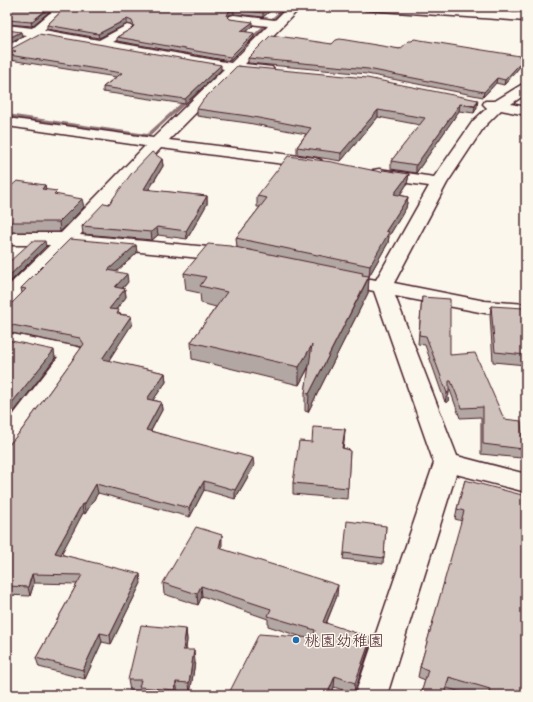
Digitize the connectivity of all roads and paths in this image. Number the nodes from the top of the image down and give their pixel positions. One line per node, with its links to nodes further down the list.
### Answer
1 (64, 7): 9 (street)
2 (296, 7): 6 (street)
3 (366, 7): 4 (street)
4 (526, 17)
5 (234, 19): 6 (street)
6 (278, 24): 12 (street)
7 (7, 29): 9 (street)
8 (127, 29): 10 (street)
9 (36, 33): 10 (street); 11 (street)
10 (100, 44): 12 (street)
11 (7, 51)
12 (233, 66): 13 (street); 19 (street)
13 (280, 71)
14 (526, 88): 16 (street)
15 (475, 101): 16 (street)
16 (497, 106): 17 (street); 22 (street)
17 (526, 111)
18 (7, 122): 19 (street)
19 (156, 143): 20 (street); 24 (street)
20 (331, 166)
21 (362, 171): 22 (street)
22 (439, 183): 27 (street)
23 (7, 239): 24 (street)
24 (66, 239): 25 (street); 28 (street)
25 (246, 258)
26 (352, 281): 27 (street)
27 (382, 288): 29 (street); 32 (street)
28 (7, 299)
29 (526, 310)
30 (7, 340): 31 (street)
31 (7, 440)
32 (447, 463): 33 (street); 34 (street)
33 (526, 483)
34 (371, 695)

